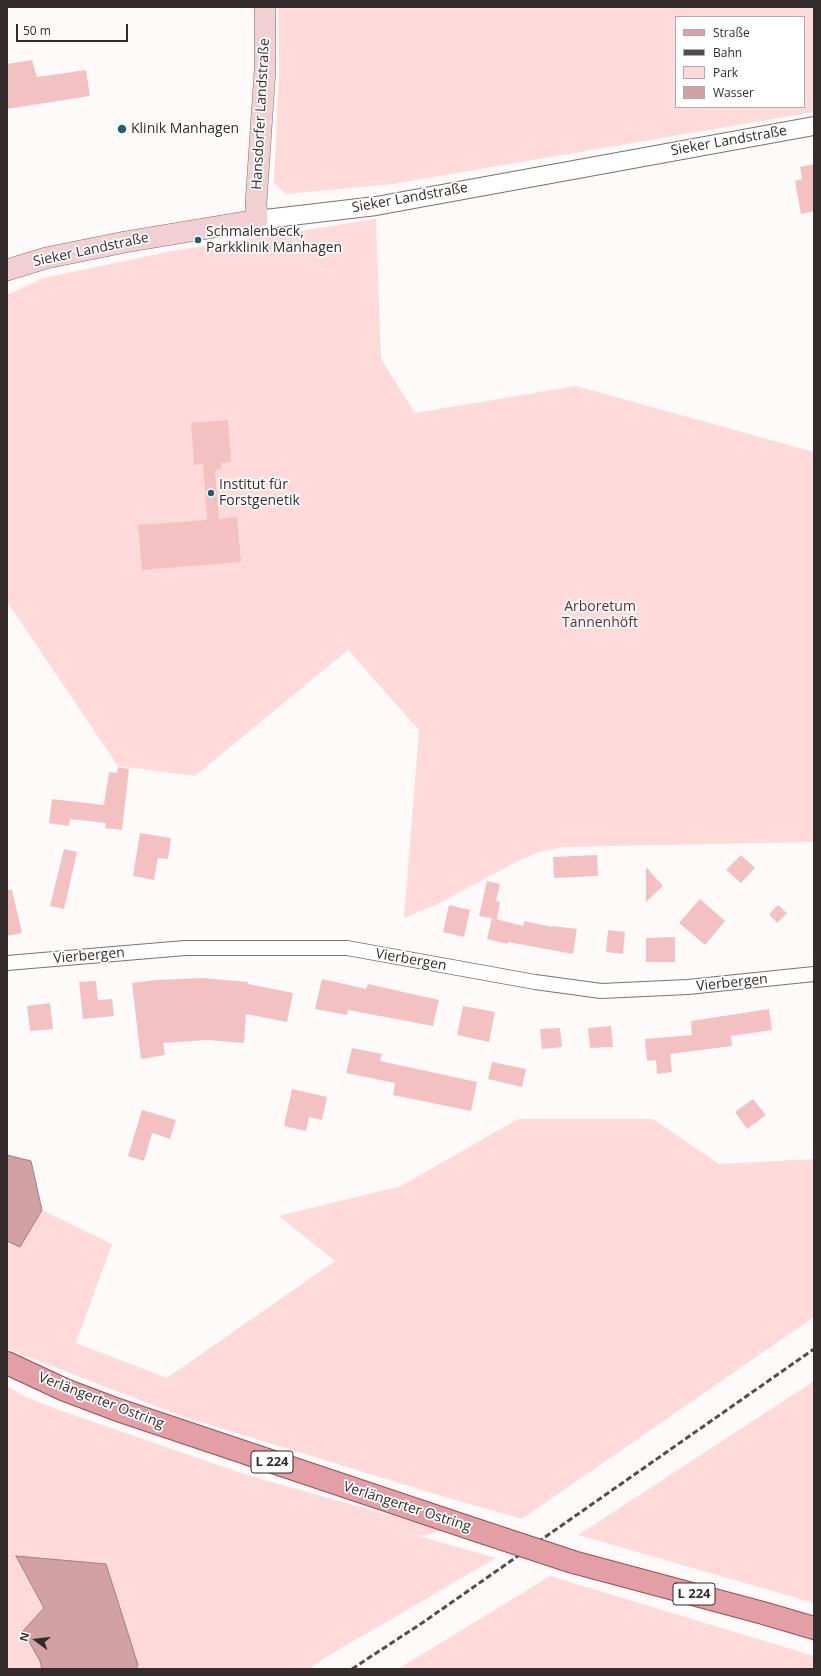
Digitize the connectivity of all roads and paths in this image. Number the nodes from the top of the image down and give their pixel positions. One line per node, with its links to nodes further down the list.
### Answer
1 (265, 7): 3 (main road, Hansdorfer Landstraße)
2 (814, 126): 3 (street, Sieker Landstraße)
3 (257, 220): 4 (main road, Sieker Landstraße)
4 (7, 270)
5 (7, 963): 6 (street, Vierbergen)
6 (814, 974)
7 (7, 1363): 9 (main road, Verlängerter Ostring / L 224)
8 (7, 1378): 9 (main road)
9 (65, 1390): 10 (main road, Verlängerter Ostring / L 224, bridge)
10 (814, 1628)

